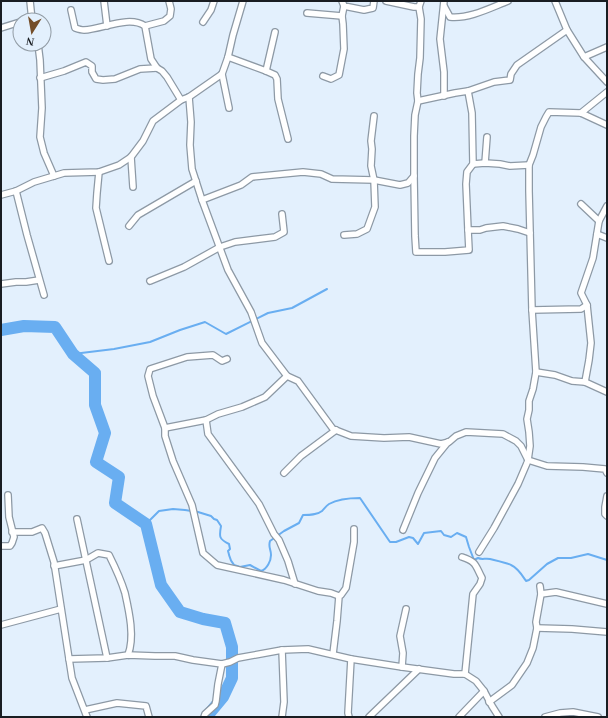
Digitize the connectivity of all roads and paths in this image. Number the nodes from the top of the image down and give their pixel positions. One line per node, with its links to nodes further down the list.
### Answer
1 (30, 1): 15 (street)
2 (104, 1): 20 (street)
3 (169, 1): 21 (street)
4 (214, 1): 18 (street)
5 (243, 1): 27 (street)
6 (374, 1): 12 (street)
7 (386, 1): 13 (street)
8 (421, 1): 13 (street)
9 (508, 1): 11 (street)
10 (555, 1): 23 (street)
11 (444, 3): 37 (street)
12 (343, 4): 17 (street)
13 (419, 7): 40 (street)
14 (72, 10): 20 (street)
15 (30, 12)
16 (307, 12): 17 (street)
17 (342, 16): 32 (street)
18 (203, 22)
19 (12, 25): 22 (street)
20 (107, 26): 21 (street)
21 (145, 26): 29 (street)
22 (1, 28)
23 (567, 30): 28 (street); 35 (street)
24 (275, 32): 30 (street)
25 (607, 47): 28 (street)
26 (38, 52): 33 (street)
27 (228, 57): 30 (street); 31 (street)
28 (584, 57): 34 (street)
29 (157, 68): 33 (street); 39 (street)
30 (266, 71): 46 (street)
31 (222, 74): 38 (street); 41 (street)
32 (323, 76)
33 (40, 78): 52 (street)
34 (607, 82)
35 (468, 91): 37 (street); 49 (street)
36 (607, 92): 42 (street)
37 (444, 96): 40 (street)
38 (190, 97): 39 (street); 55 (street)
39 (180, 100): 47 (street)
40 (418, 101): 53 (street)
41 (229, 108)
42 (581, 113): 44 (street); 50 (street)
43 (374, 116): 54 (street)
44 (607, 125)
45 (487, 137): 48 (street)
46 (288, 139)
47 (131, 157): 51 (street); 56 (street)
48 (485, 163): 49 (street); 50 (street)
49 (473, 164): 65 (street)
50 (529, 165): 66 (street)
51 (99, 172): 52 (street); 71 (street)
52 (54, 176): 57 (street)
53 (414, 176): 54 (street); 65 (street)
54 (374, 180): 59 (street); 68 (street)
55 (196, 181): 59 (street); 64 (street)
56 (133, 186)
57 (16, 191): 58 (street); 72 (street)
58 (1, 195)
59 (202, 200): 70 (street)
60 (581, 204): 63 (street)
61 (607, 206): 63 (street)
62 (282, 214): 70 (street)
63 (599, 221): 67 (street)
64 (129, 226)
65 (468, 230): 66 (street)
66 (530, 233): 77 (street)
67 (597, 234): 69 (street); 76 (street)
68 (344, 235)
69 (607, 238)
70 (220, 247): 73 (street); 80 (street)
71 (109, 261)
72 (39, 280): 74 (street); 75 (street)
73 (150, 281)
74 (1, 284)
75 (44, 295)
76 (587, 305): 77 (street); 81 (street)
77 (532, 310): 79 (street)
78 (227, 359): 84 (street)
79 (536, 372): 81 (street); 87 (street)
80 (287, 376): 83 (street); 85 (street)
81 (585, 382): 82 (street)
82 (607, 392)
83 (206, 420): 84 (street); 102 (street)
84 (165, 428): 102 (street)
85 (336, 430): 86 (street); 88 (street)
86 (449, 442): 87 (street); 95 (street)
87 (528, 460): 89 (street); 98 (street)
88 (284, 473)
89 (607, 473)
90 (8, 495): 96 (street)
91 (607, 496): 92 (street)
92 (607, 516)
93 (77, 520): 100 (street)
94 (354, 529): 105 (street)
95 (403, 530)
96 (12, 532): 97 (street); 101 (street)
97 (1, 546)
98 (479, 552)
99 (462, 557): 121 (street)
100 (86, 560): 101 (street); 114 (street); 115 (street)
101 (54, 566): 107 (street)
102 (295, 584): 105 (street)
103 (540, 586): 104 (street)
104 (541, 594): 106 (street); 110 (street)
105 (338, 596): 113 (street)
106 (607, 604)
107 (61, 609): 109 (street); 116 (street)
108 (406, 609): 119 (street)
109 (1, 625)
110 (537, 628): 111 (street); 123 (street)
111 (607, 632)
112 (282, 650): 113 (street); 118 (street); 128 (street)
113 (333, 654): 117 (street)
114 (128, 655): 115 (street); 118 (street)
115 (108, 658): 116 (street)
116 (69, 659): 124 (street)
117 (351, 659): 119 (street); 129 (street)
118 (222, 664): 127 (street)
119 (402, 667): 120 (street)
120 (419, 669): 121 (street); 130 (street)
121 (465, 674): 122 (street)
122 (484, 691): 123 (street); 131 (street)
123 (489, 702): 132 (street)
124 (85, 710): 125 (street); 126 (street)
125 (87, 717)
126 (149, 717)
127 (204, 717)
128 (282, 717)
129 (349, 717)
130 (369, 717)
131 (459, 717)
132 (499, 717)
133 (545, 717): 134 (street)
134 (598, 717)

